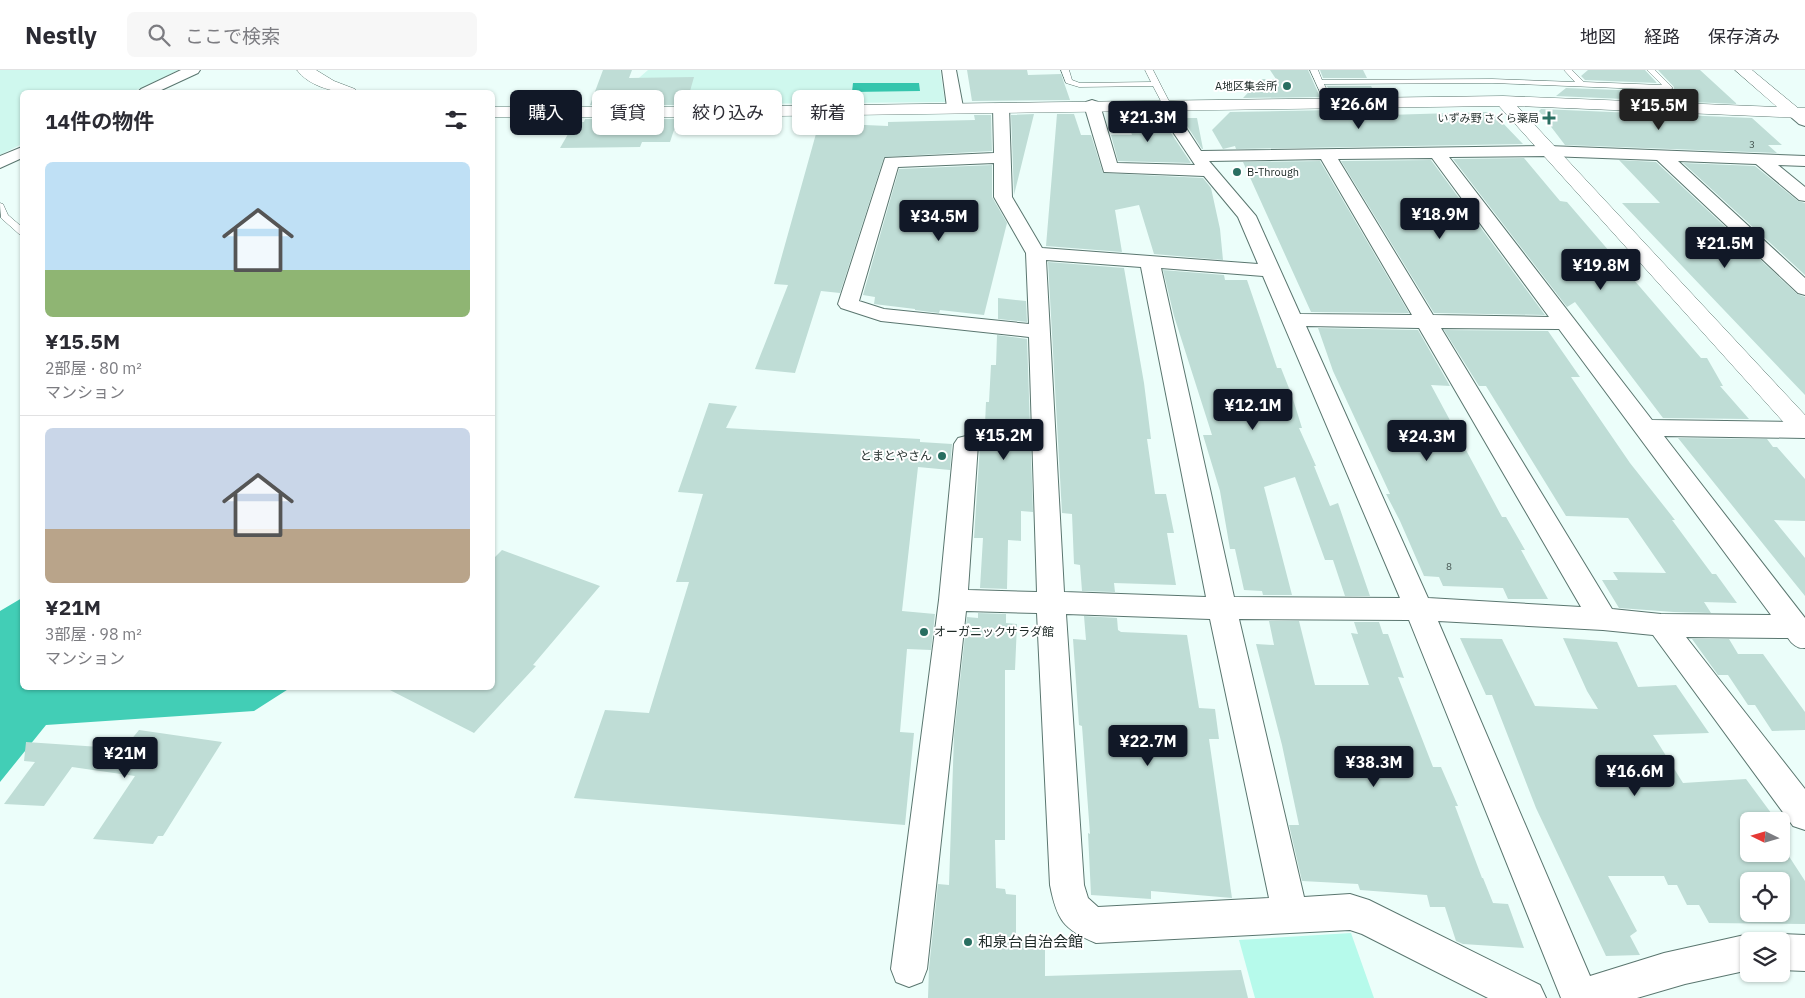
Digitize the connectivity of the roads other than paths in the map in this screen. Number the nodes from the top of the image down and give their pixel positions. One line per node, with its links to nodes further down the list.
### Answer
1 (193, 70): 17 (street)
2 (304, 70): 18 (street)
3 (949, 70): 24 (street)
4 (1065, 70): 15 (lane)
5 (1149, 70): 15 (lane)
6 (1314, 70): 14 (lane)
7 (1399, 70): 13 (lane)
8 (1484, 70): 12 (lane)
9 (1568, 70): 16 (lane)
10 (1651, 70): 16 (lane)
11 (1743, 70): 26 (street)
12 (1492, 80): 13 (lane); 16 (lane)
13 (1406, 81): 14 (lane)
14 (1320, 82): 20 (lane)
15 (1156, 84): 22 (lane)
16 (1581, 84)
17 (150, 90)
18 (344, 90)
19 (1503, 101): 20 (street); 26 (street); 27 (street)
20 (1329, 103): 22 (street)
21 (1092, 105): 22 (street); 23 (street); 37 (street)
22 (1165, 105): 32 (street)
23 (1001, 106): 24 (street); 33 (street)
24 (955, 107): 25 (street)
25 (495, 112)
26 (1801, 115)
27 (1548, 150): 29 (street); 31 (street); 50 (street)
28 (20, 153): 36 (street)
29 (1437, 153): 30 (street); 47 (street)
30 (1327, 155): 32 (street); 46 (street)
31 (1661, 155): 34 (street); 44 (street)
32 (1196, 156): 37 (street)
33 (1001, 158): 41 (street); 48 (street)
34 (1761, 160): 35 (street); 38 (street)
35 (1805, 161)
36 (0, 163)
37 (1207, 172): 43 (street)
38 (1805, 196)
39 (0, 206): 40 (lane)
40 (20, 230)
41 (1036, 254): 42 (street); 48 (street)
42 (1150, 263): 43 (street); 54 (street)
43 (1271, 271): 45 (street)
44 (1805, 290)
45 (1292, 320): 46 (street); 55 (street)
46 (1425, 322): 47 (street); 56 (street)
47 (1566, 323): 49 (street)
48 (1039, 332): 53 (street)
49 (1646, 428): 50 (street); 58 (street)
50 (1805, 430)
51 (966, 444): 52 (street)
52 (953, 600): 53 (street); 64 (street)
53 (1051, 603): 54 (street); 60 (street)
54 (1222, 608): 55 (street); 60 (street)
55 (1419, 610): 56 (street); 66 (street)
56 (1603, 619): 57 (street)
57 (1660, 625): 58 (street); 59 (street)
58 (1800, 633)
59 (1805, 815)
60 (1290, 914): 65 (street)
61 (1790, 952): 62 (street)
62 (1805, 953)
63 (1740, 954): 66 (street)
64 (909, 969)
65 (1527, 998)
66 (1581, 998)

